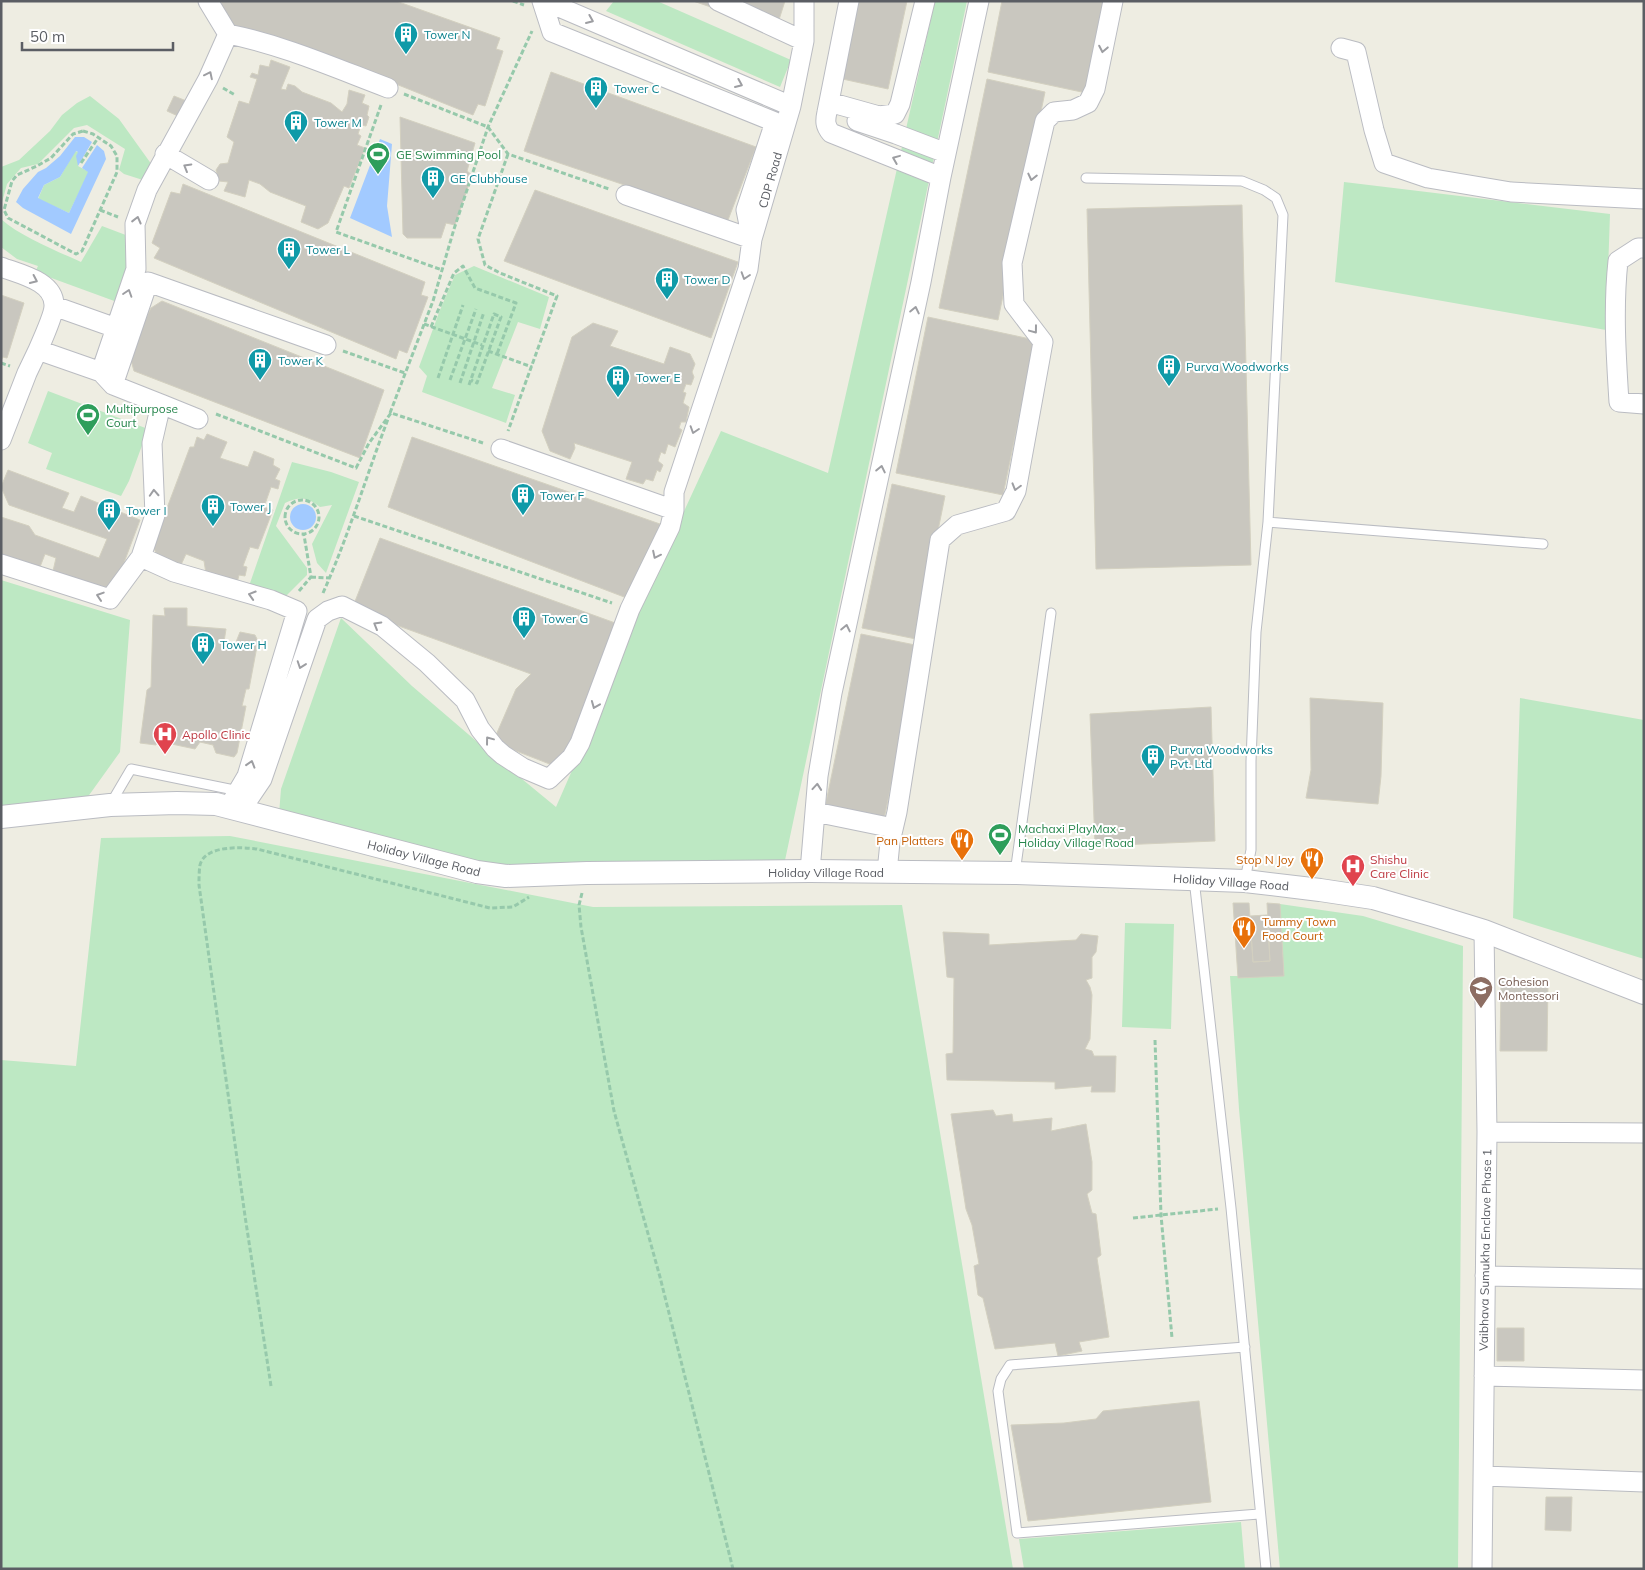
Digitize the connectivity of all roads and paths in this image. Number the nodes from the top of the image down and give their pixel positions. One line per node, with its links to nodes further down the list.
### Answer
1 (208, 1): 10 (street)
2 (543, 1): 14 (street, one-way to 14); 27 (street)
3 (718, 1): 11 (street)
4 (804, 1): 11 (street, CDP Road)
5 (849, 1): 15 (street)
6 (925, 1): 15 (street)
7 (979, 1): 18 (street)
8 (1113, 1): 77 (street, one-way to 77)
9 (532, 29): 16 (path)
10 (228, 34): 13 (street); 19 (street, one-way to 10)
11 (804, 41): 14 (street, CDP Road)
12 (1341, 48): 26 (street)
13 (388, 88): 16 (path); 30 (path)
14 (791, 106): 27 (street, CDP Road)
15 (828, 107): 18 (street); 22 (street, one-way to 15)
16 (488, 127): 20 (path); 30 (path)
17 (98, 138): 17 (path); 21 (path)
18 (946, 153): 22 (street)
19 (165, 154): 24 (street, one-way to 19); 37 (street, one-way to 19)
20 (508, 154): 25 (path); 46 (path)
21 (81, 164)
22 (941, 177): 75 (street, one-way to 22)
23 (1086, 178): 62 (lane)
24 (209, 180)
25 (626, 195): 27 (street)
26 (1644, 200)
27 (752, 239): 60 (street, CDP Road, one-way to 60)
28 (1644, 248): 55 (street)
29 (1, 267): 32 (street, one-way to 32)
30 (442, 270): 35 (path)
31 (463, 305): 38 (path)
32 (54, 306): 37 (street); 43 (street)
33 (476, 309): 39 (path)
34 (484, 312): 40 (path)
35 (424, 324): 36 (path); 47 (path)
36 (431, 327): 38 (path); 45 (path)
37 (116, 328): 49 (street)
38 (454, 334): 39 (path); 48 (path)
39 (464, 338): 40 (path); 50 (path)
40 (474, 342): 41 (path); 52 (path)
41 (482, 344): 44 (path); 51 (path)
42 (326, 345): 47 (path); 49 (street)
43 (38, 350): 49 (street); 58 (street)
44 (488, 351): 45 (path); 51 (path)
45 (497, 354): 46 (path)
46 (532, 367): 59 (path)
47 (405, 373): 56 (path)
48 (438, 378)
49 (107, 379): 54 (street)
50 (450, 380)
51 (471, 380): 53 (path)
52 (460, 383)
53 (469, 385)
54 (161, 404): 57 (street); 65 (street, one-way to 54)
55 (1644, 404)
56 (391, 413): 57 (path); 59 (path); 61 (path)
57 (205, 415)
58 (1, 440)
59 (501, 449): 60 (street)
60 (674, 510): 71 (street, CDP Road, one-way to 71)
61 (354, 516): 68 (path); 71 (path)
62 (1268, 522): 64 (lane); 84 (lane)
63 (304, 534): 63 (path); 67 (path)
64 (1544, 544)
65 (141, 557): 66 (street, one-way to 66); 73 (street, one-way to 65)
66 (1, 564)
67 (311, 577): 68 (path); 69 (path)
68 (330, 578): 70 (path)
69 (303, 598)
70 (320, 600)
71 (630, 609): 73 (street, CDP Road, one-way to 73)
72 (1051, 613): 80 (lane)
73 (236, 802): 74 (street, Holiday Village Road); 74 (lane); 82 (street, Holiday Village Road)
74 (110, 805): 76 (street, Holiday Village Road)
75 (815, 812): 77 (street); 78 (street)
76 (1, 817)
77 (893, 828): 79 (street)
78 (810, 871): 79 (street, Holiday Village Road); 81 (street, Holiday Village Road)
79 (886, 872): 80 (street, Holiday Village Road)
80 (1016, 872): 83 (street, Holiday Village Road)
81 (586, 873): 82 (street, Holiday Village Road); 103 (path)
82 (538, 876): 99 (path)
83 (1194, 878): 84 (street, Holiday Village Road); 90 (lane)
84 (1245, 880): 85 (street, Holiday Village Road)
85 (1484, 931): 86 (street, Holiday Village Road); 88 (street, Vaibhava Sumukha Enclave Phase 1)
86 (1644, 993)
87 (1155, 1040): 91 (path)
88 (1487, 1132): 89 (street); 93 (street, Vaibhava Sumukha Enclave Phase 1)
89 (1644, 1133)
90 (1231, 1208): 91 (path); 95 (lane)
91 (1161, 1215): 92 (path); 96 (path)
92 (1133, 1218)
93 (1485, 1276): 94 (street); 97 (street, Vaibhava Sumukha Enclave Phase 1)
94 (1644, 1279)
95 (1245, 1347): 96 (lane); 102 (lane)
96 (1173, 1352): 102 (lane)
97 (1484, 1376): 98 (street); 100 (street, Vaibhava Sumukha Enclave Phase 1)
98 (1644, 1380)
99 (272, 1386)
100 (1483, 1476): 101 (street); 105 (street, Vaibhava Sumukha Enclave Phase 1)
101 (1644, 1482)
102 (1259, 1514): 104 (lane)
103 (732, 1569)
104 (1266, 1569)
105 (1482, 1569)

